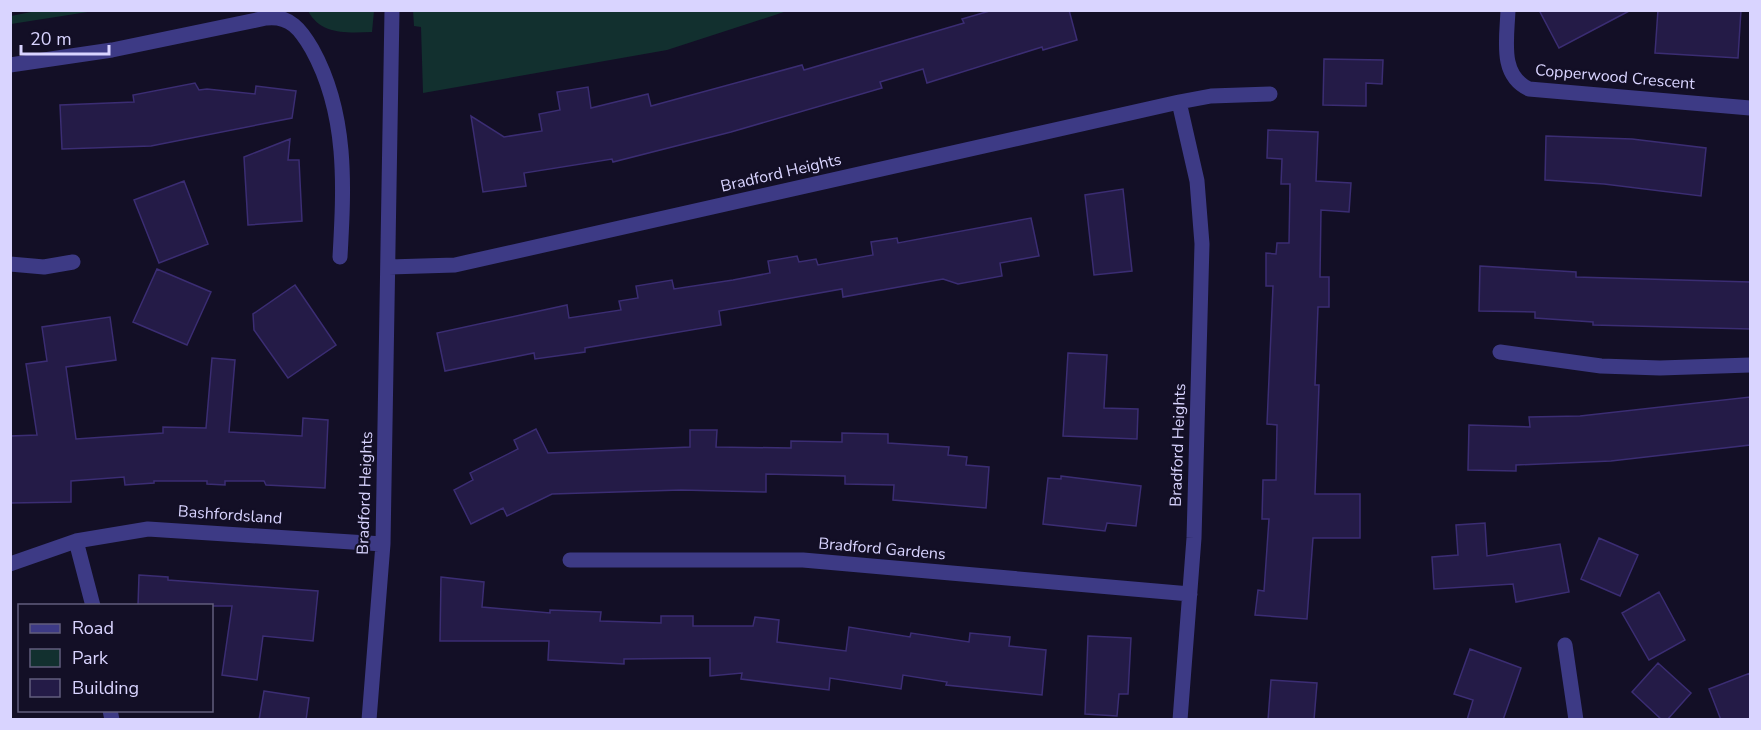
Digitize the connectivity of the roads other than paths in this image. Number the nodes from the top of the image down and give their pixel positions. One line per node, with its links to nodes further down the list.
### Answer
1 (392, 10): 10 (street, Bradford Heights)
2 (1508, 10): 6 (street, Copperwood Crescent)
3 (10, 65): 7 (street)
4 (1270, 94): 5 (street, Bradford Heights)
5 (1179, 102): 10 (street, Bradford Heights); 17 (street, Bradford Heights)
6 (1750, 108)
7 (340, 257)
8 (73, 262): 9 (street)
9 (10, 264)
10 (388, 267): 14 (street, Bradford Heights)
11 (1500, 352): 12 (street)
12 (1750, 365)
13 (76, 541): 14 (street, Bashfordsland); 16 (street, Bashfordsland); 18 (street)
14 (383, 544): 20 (street, Bradford Heights)
15 (570, 560): 17 (street, Bradford Gardens)
16 (10, 564)
17 (1190, 594): 21 (street, Bradford Heights)
18 (92, 604)
19 (1565, 645): 22 (street)
20 (369, 720)
21 (1180, 720)
22 (1576, 720)

